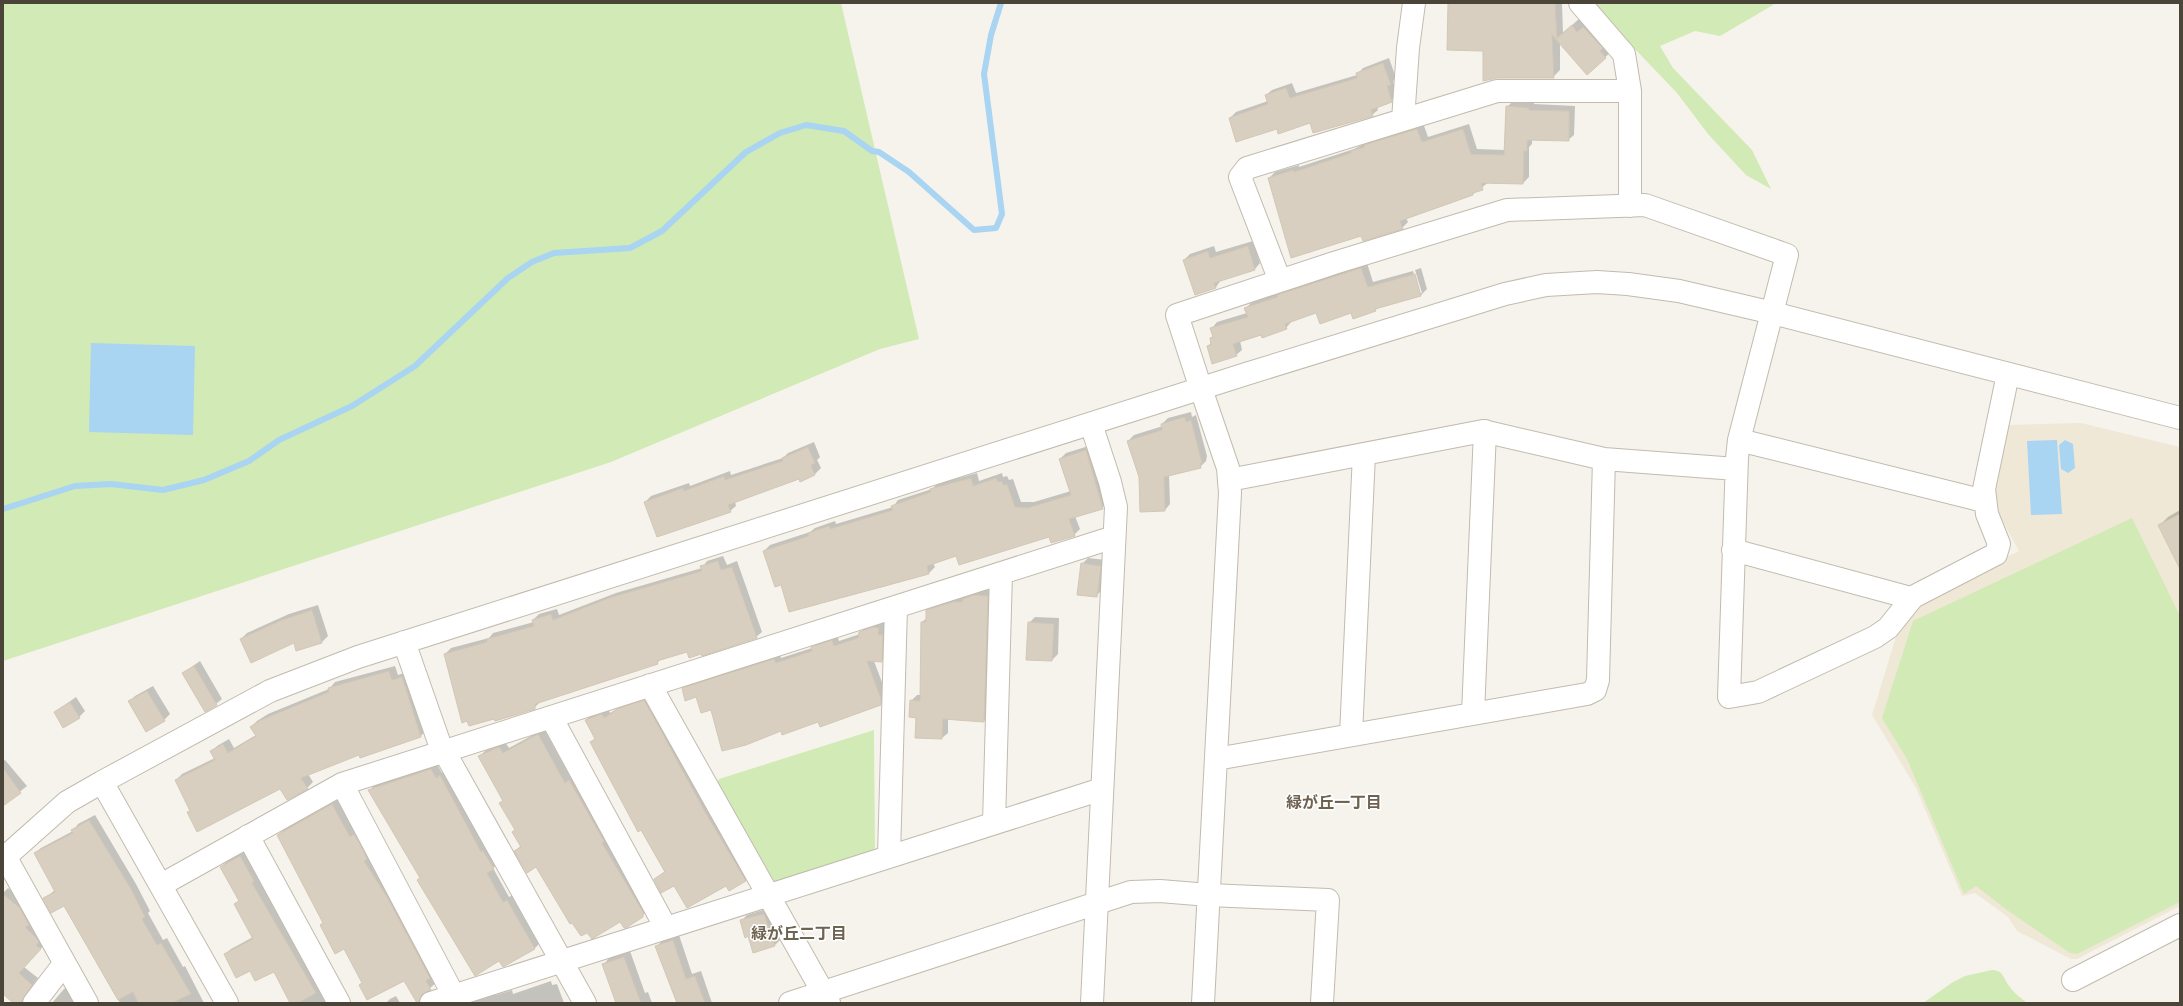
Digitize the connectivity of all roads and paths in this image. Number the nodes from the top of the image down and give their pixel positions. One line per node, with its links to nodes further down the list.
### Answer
1 (1414, 3): 4 (street)
2 (1580, 3): 3 (street)
3 (1630, 91): 4 (street); 5 (street)
4 (1403, 120): 6 (street)
5 (1630, 206): 6 (street); 7 (street)
6 (1280, 281): 9 (street)
7 (1772, 313): 8 (street); 9 (street); 13 (street)
8 (2008, 374): 10 (street); 18 (street)
9 (1201, 389): 11 (street); 17 (street)
10 (2180, 418)
11 (1091, 424): 19 (street); 24 (street)
12 (1485, 431): 14 (street); 15 (street); 26 (street)
13 (1739, 440): 16 (street); 18 (street)
14 (1364, 454): 17 (street); 28 (street)
15 (1604, 459): 16 (street); 26 (street)
16 (1736, 469): 20 (street)
17 (1229, 480): 30 (street)
18 (1984, 502): 22 (street)
19 (1114, 537): 21 (street); 33 (street)
20 (1733, 550): 22 (street); 22 (street)
21 (1001, 573): 23 (street); 34 (street)
22 (1911, 598)
23 (896, 606): 25 (street); 36 (street)
24 (404, 642): 29 (street); 31 (street)
25 (650, 685): 27 (street); 39 (street)
26 (1473, 714): 28 (street)
27 (551, 717): 29 (street); 43 (street)
28 (1351, 735): 30 (street)
29 (444, 752): 32 (street); 44 (street)
30 (1216, 759): 40 (street)
31 (102, 782): 37 (street); 38 (street)
32 (342, 784): 35 (street); 47 (street)
33 (1102, 789): 34 (street); 41 (street)
34 (994, 823): 36 (street)
35 (248, 836): 38 (street); 52 (street)
36 (889, 856): 39 (street)
37 (4, 858): 45 (street)
38 (161, 885): 51 (street)
39 (768, 895): 43 (street); 48 (street)
40 (1209, 895): 41 (street); 57 (street); 58 (street)
41 (1097, 904): 48 (street); 56 (street)
42 (2180, 925): 46 (street)
43 (666, 928): 44 (street)
44 (561, 961): 47 (street); 54 (street)
45 (64, 964): 49 (street); 50 (street)
46 (2073, 980)
47 (454, 996): 53 (street)
48 (826, 998): 55 (street)
49 (34, 1003)
50 (87, 1003)
51 (228, 1003)
52 (339, 1003)
53 (431, 1003)
54 (585, 1003)
55 (790, 1003)
56 (1092, 1003)
57 (1203, 1003)
58 (1322, 1003)

